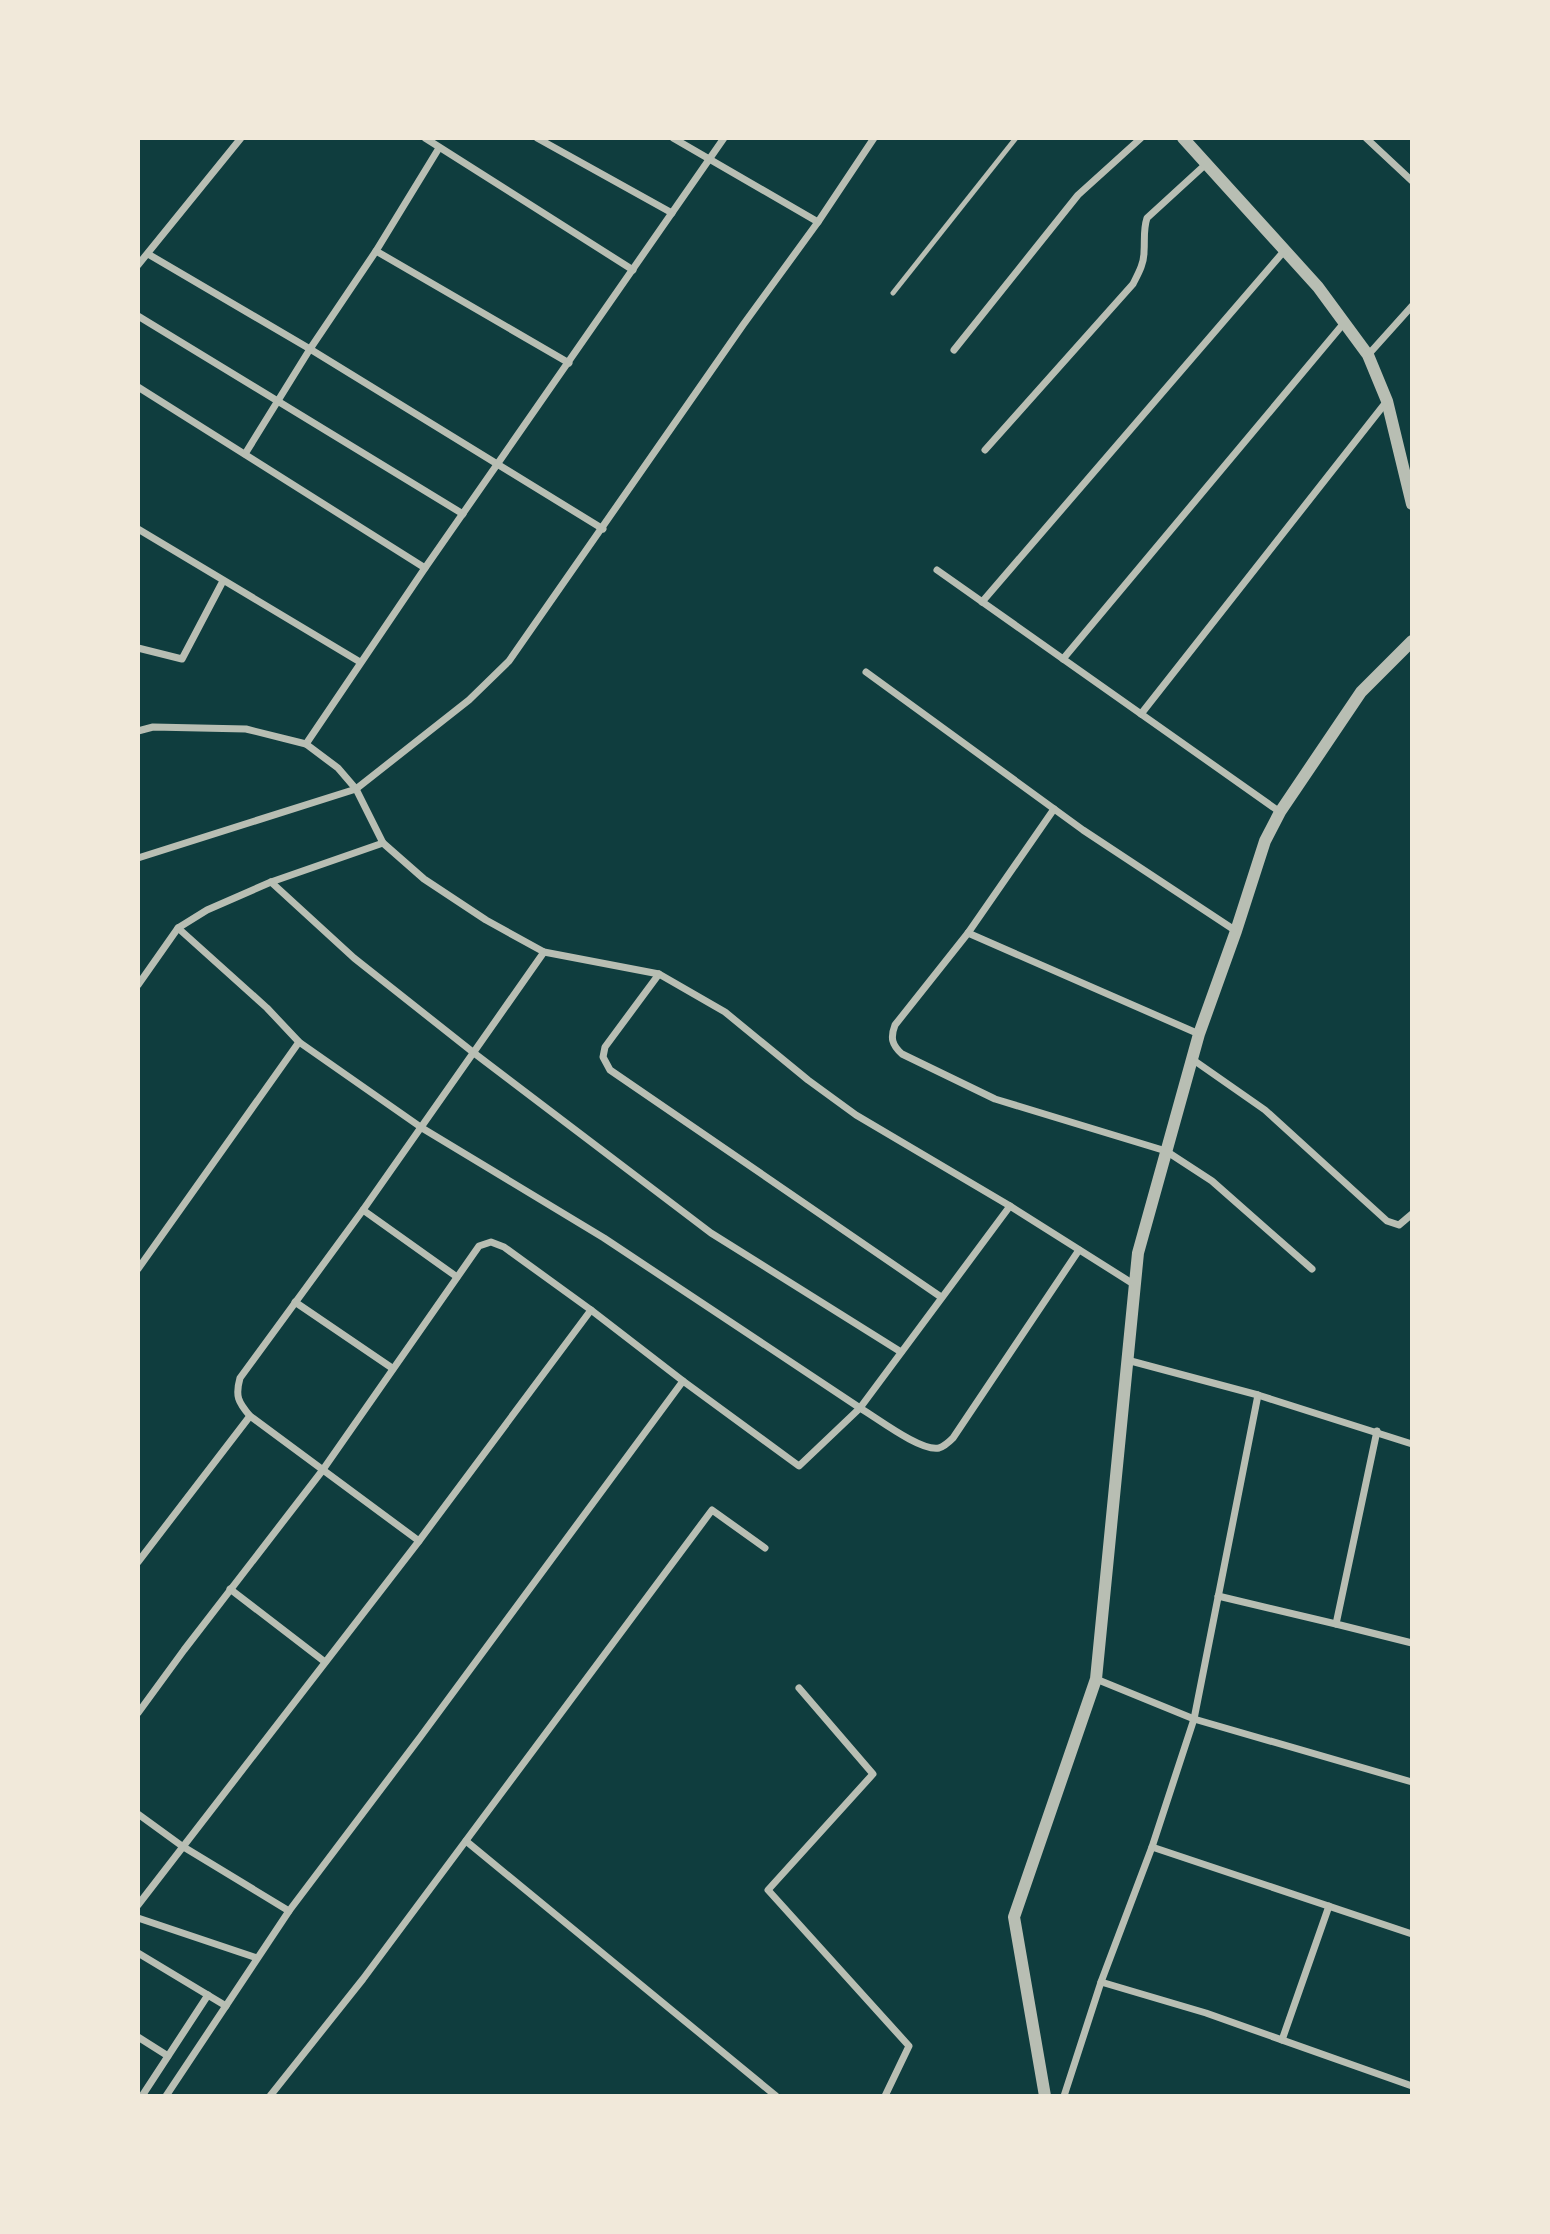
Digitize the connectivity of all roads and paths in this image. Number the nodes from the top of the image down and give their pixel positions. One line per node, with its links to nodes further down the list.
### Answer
1 (242, 138): 19 (street)
2 (425, 138): 11 (street)
3 (537, 138): 15 (street)
4 (673, 138): 12 (street)
5 (724, 138): 12 (street)
6 (874, 138): 16 (street)
7 (1016, 138): 22 (lane)
8 (1141, 138): 28 (street)
9 (1183, 138): 13 (street)
10 (1366, 138): 14 (street)
11 (439, 148): 18 (street); 21 (street)
12 (709, 159): 15 (street); 16 (street)
13 (1206, 164): 17 (street); 34 (street)
14 (1412, 181)
15 (672, 213): 21 (street)
16 (818, 222): 40 (street)
17 (1285, 250): 26 (street); 44 (street)
18 (376, 251): 27 (street); 30 (street)
19 (148, 254): 20 (street); 27 (street)
20 (138, 265)
21 (633, 270): 30 (street)
22 (893, 293)
23 (1412, 306): 25 (street)
24 (138, 316): 33 (street)
25 (1408, 317): 29 (street)
26 (1344, 323): 29 (street); 47 (street)
27 (310, 349): 33 (street); 36 (street)
28 (954, 350)
29 (1368, 355): 32 (street)
30 (569, 363): 36 (street)
31 (138, 387): 35 (street)
32 (1387, 401): 37 (street); 50 (street)
33 (277, 402): 35 (street); 38 (street)
34 (985, 450)
35 (245, 454): 41 (street)
36 (499, 463): 38 (street); 40 (street)
37 (1412, 504)
38 (463, 514): 41 (street)
39 (138, 529): 43 (street)
40 (603, 529): 53 (street)
41 (425, 568): 48 (street)
42 (937, 570): 44 (street)
43 (223, 581): 46 (street); 48 (street)
44 (982, 602): 47 (street)
45 (1412, 641): 55 (street)
46 (138, 648)
47 (1063, 659): 50 (street)
48 (360, 662): 52 (street)
49 (866, 672): 54 (street)
50 (1141, 714): 55 (street)
51 (138, 730): 52 (street)
52 (306, 744): 53 (street)
53 (356, 789): 56 (street); 57 (street)
54 (1054, 809): 60 (street); 61 (street)
55 (1280, 812): 60 (street)
56 (383, 843): 58 (street); 62 (street)
57 (138, 858)
58 (271, 882): 59 (street); 67 (street)
59 (178, 928): 64 (street); 66 (street)
60 (1236, 931): 65 (street)
61 (968, 933): 65 (street); 70 (street)
62 (544, 952): 63 (street); 67 (street)
63 (659, 974): 71 (street); 79 (street)
64 (138, 985)
65 (1199, 1034): 68 (street)
66 (299, 1042): 69 (street); 75 (street)
67 (474, 1053): 69 (street); 82 (street)
68 (1192, 1059): 70 (street); 73 (street)
69 (422, 1128): 72 (street); 87 (street)
70 (1166, 1151): 76 (street); 78 (street)
71 (1010, 1206): 74 (street); 79 (street)
72 (363, 1210): 77 (street); 80 (street)
73 (1412, 1214)
74 (1079, 1250): 78 (street); 87 (street)
75 (138, 1269)
76 (1312, 1269)
77 (457, 1276): 81 (street); 84 (street)
78 (1135, 1285): 83 (street)
79 (941, 1297): 82 (street)
80 (295, 1302): 84 (street); 88 (street)
81 (591, 1310): 85 (street); 92 (street)
82 (901, 1352): 87 (street)
83 (1127, 1360): 86 (street); 100 (street)
84 (392, 1368): 91 (street)
85 (682, 1381): 87 (street); 111 (street)
86 (1258, 1395): 89 (street); 96 (street)
87 (860, 1408)
88 (250, 1416): 91 (street); 94 (street)
89 (1377, 1431): 90 (street); 97 (street)
90 (1412, 1444)
91 (322, 1471): 92 (street); 95 (street)
92 (419, 1541): 99 (street)
93 (765, 1548): 106 (street)
94 (138, 1562)
95 (230, 1589): 99 (street); 102 (street)
96 (1218, 1596): 97 (street); 103 (street)
97 (1336, 1624): 98 (street)
98 (1412, 1643)
99 (325, 1662): 107 (street)
100 (1096, 1679): 103 (street); 123 (street)
101 (799, 1688): 128 (street)
102 (138, 1713)
103 (1194, 1719): 104 (street); 108 (street)
104 (1412, 1782)
105 (138, 1814): 107 (street)
106 (466, 1841): 126 (street); 127 (street)
107 (182, 1846): 109 (street); 111 (street)
108 (1152, 1847): 110 (street); 116 (street)
109 (138, 1905)
110 (1329, 1906): 113 (street); 120 (street)
111 (289, 1911): 115 (street)
112 (138, 1918): 115 (street)
113 (1412, 1934)
114 (138, 1954): 117 (street)
115 (257, 1958): 118 (street)
116 (1101, 1982): 120 (street); 129 (street)
117 (208, 1995): 118 (street); 121 (street)
118 (226, 2006): 125 (street)
119 (138, 2038): 121 (street)
120 (1282, 2040): 122 (street)
121 (168, 2056): 124 (street)
122 (1412, 2086)
123 (1047, 2095)
124 (142, 2096)
125 (166, 2096)
126 (270, 2096)
127 (776, 2096)
128 (886, 2096)
129 (1064, 2096)

